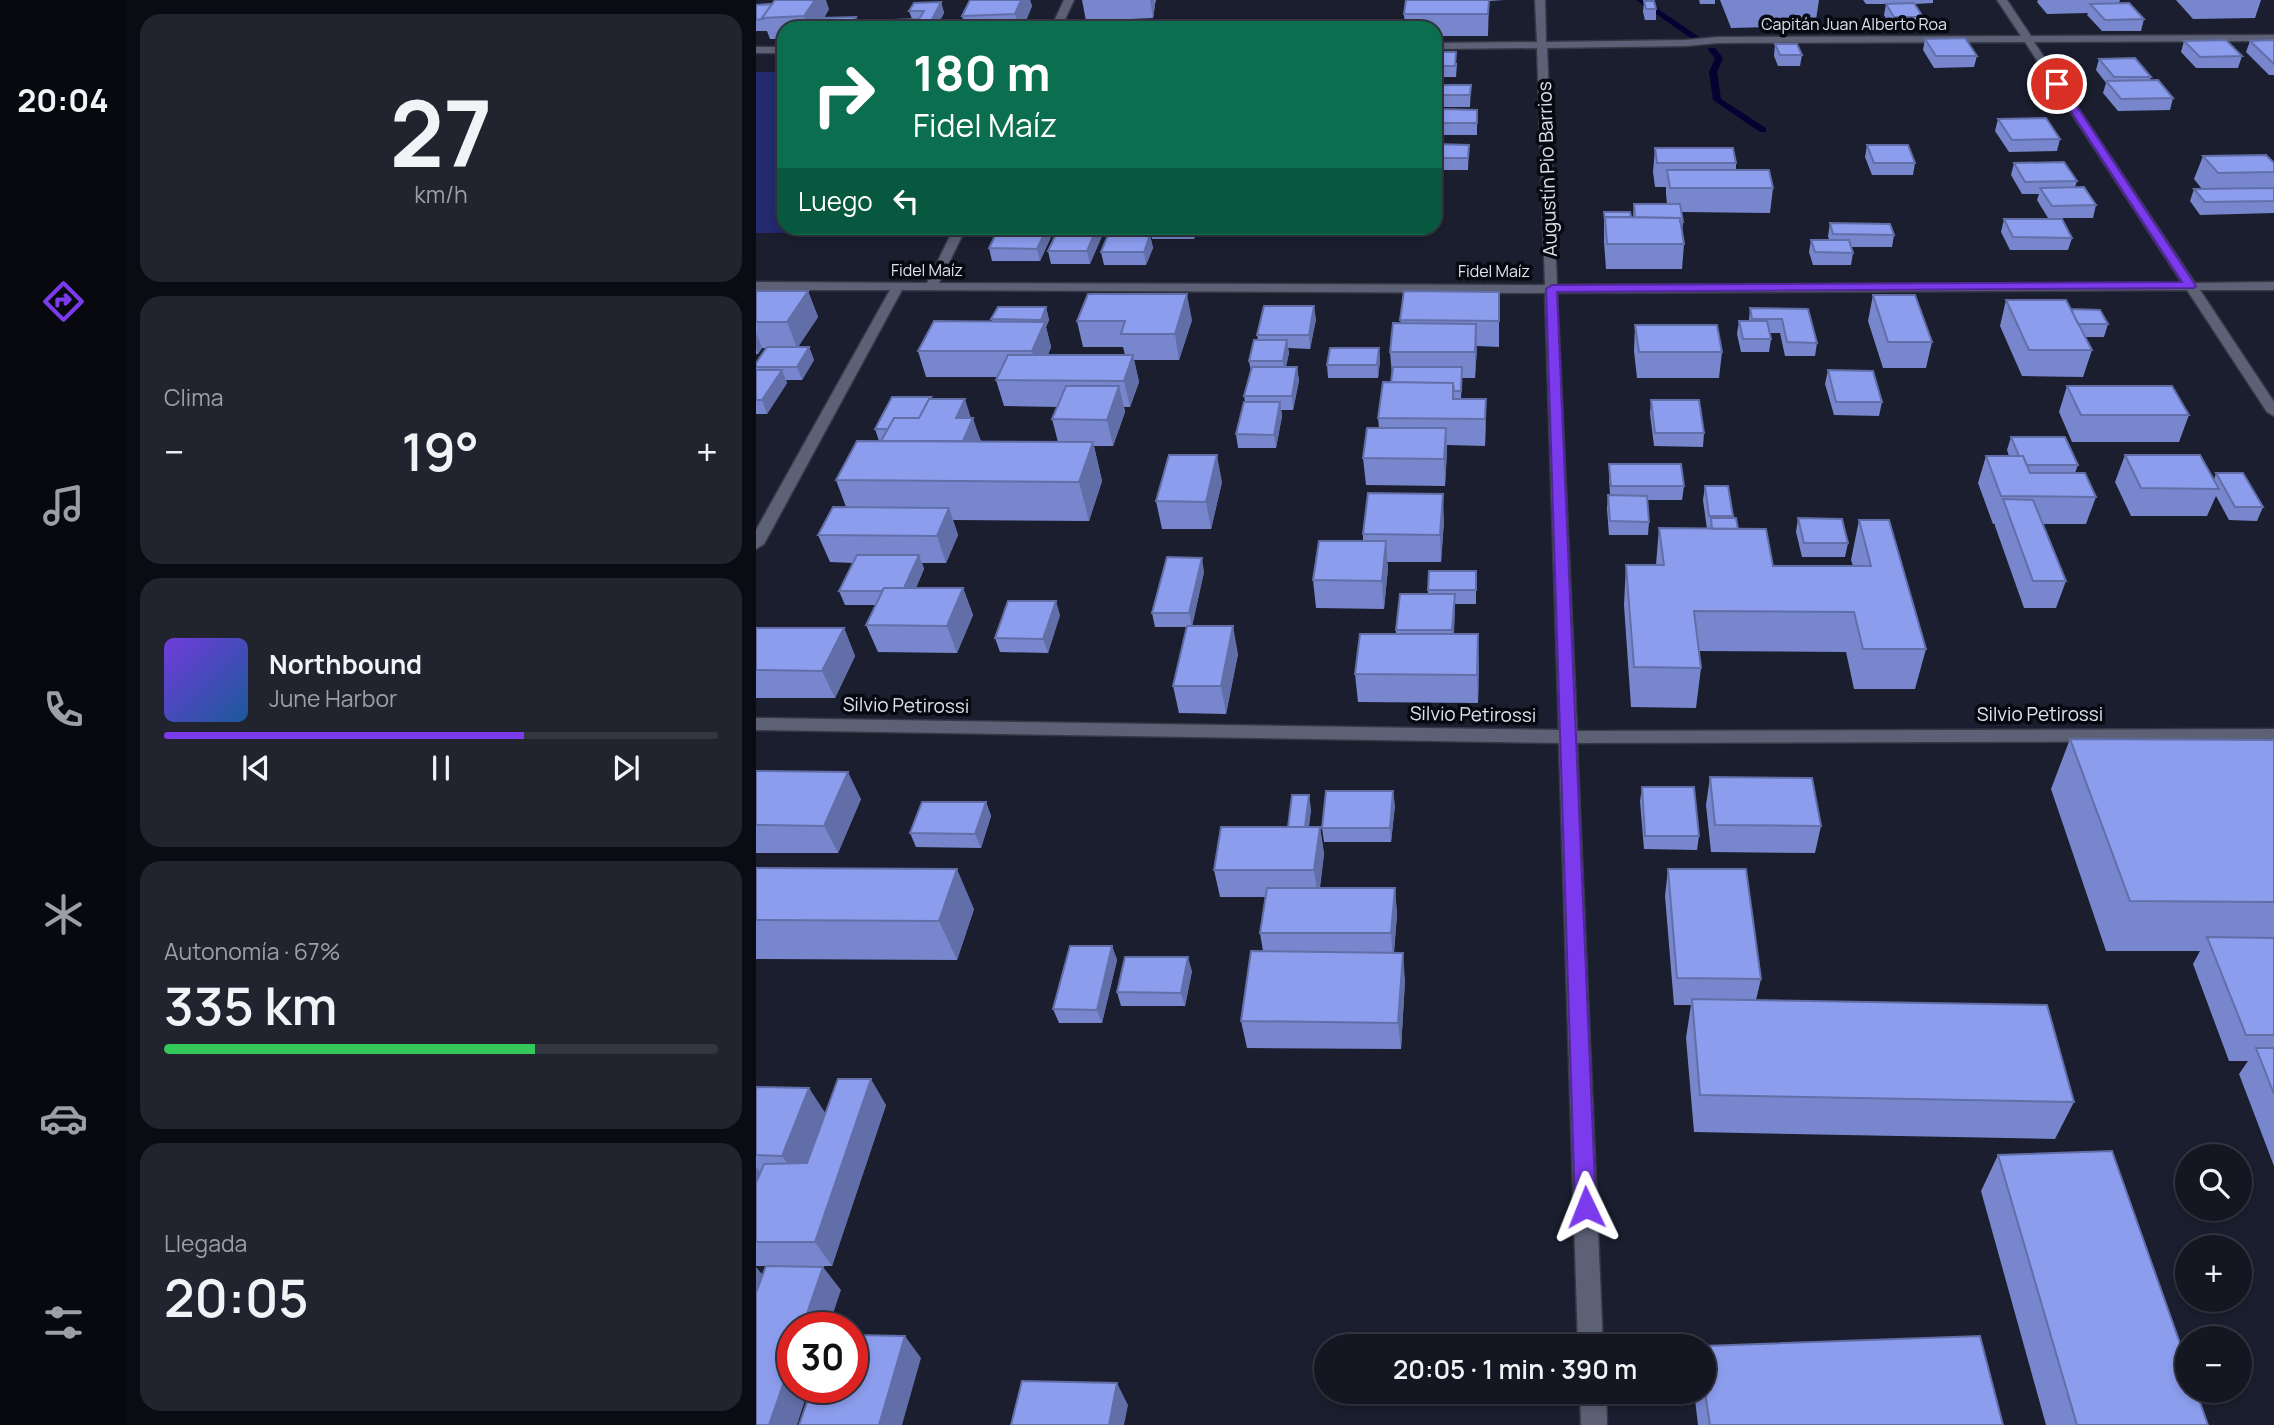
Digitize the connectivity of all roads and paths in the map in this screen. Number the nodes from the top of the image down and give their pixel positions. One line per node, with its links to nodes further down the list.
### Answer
1 (1069, 0): 4 (street)
2 (1540, 0): 8 (street, Augustín Pio Barrios)
3 (2002, 0): 6 (street)
4 (1059, 21)
5 (2274, 38): 6 (street, Capitán Juan Alberto Roa)
6 (2028, 39): 8 (street, Capitán Juan Alberto Roa); 13 (street)
7 (1442, 46): 8 (street, Capitán Juan Alberto Roa)
8 (1542, 46): 17 (street, Augustín Pio Barrios)
9 (756, 50): 10 (street)
10 (777, 50)
11 (957, 235): 16 (street)
12 (756, 286): 15 (street, Fidel Maíz)
13 (2190, 286): 14 (street, Fidel Maíz); 17 (street, Fidel Maíz); 18 (street)
14 (2274, 286)
15 (898, 287): 16 (street, Fidel Maíz); 19 (street)
16 (931, 287): 17 (street, Fidel Maíz)
17 (1552, 289): 22 (street, Augustín Pio Barrios)
18 (2274, 412)
19 (756, 544)
20 (756, 724): 22 (street, Silvio Petirossi)
21 (2274, 735): 22 (street, Silvio Petirossi)
22 (1568, 737): 23 (street, Augustín Pio Barrios)
23 (1591, 1334)
24 (1593, 1404): 25 (street)
25 (1594, 1425)

